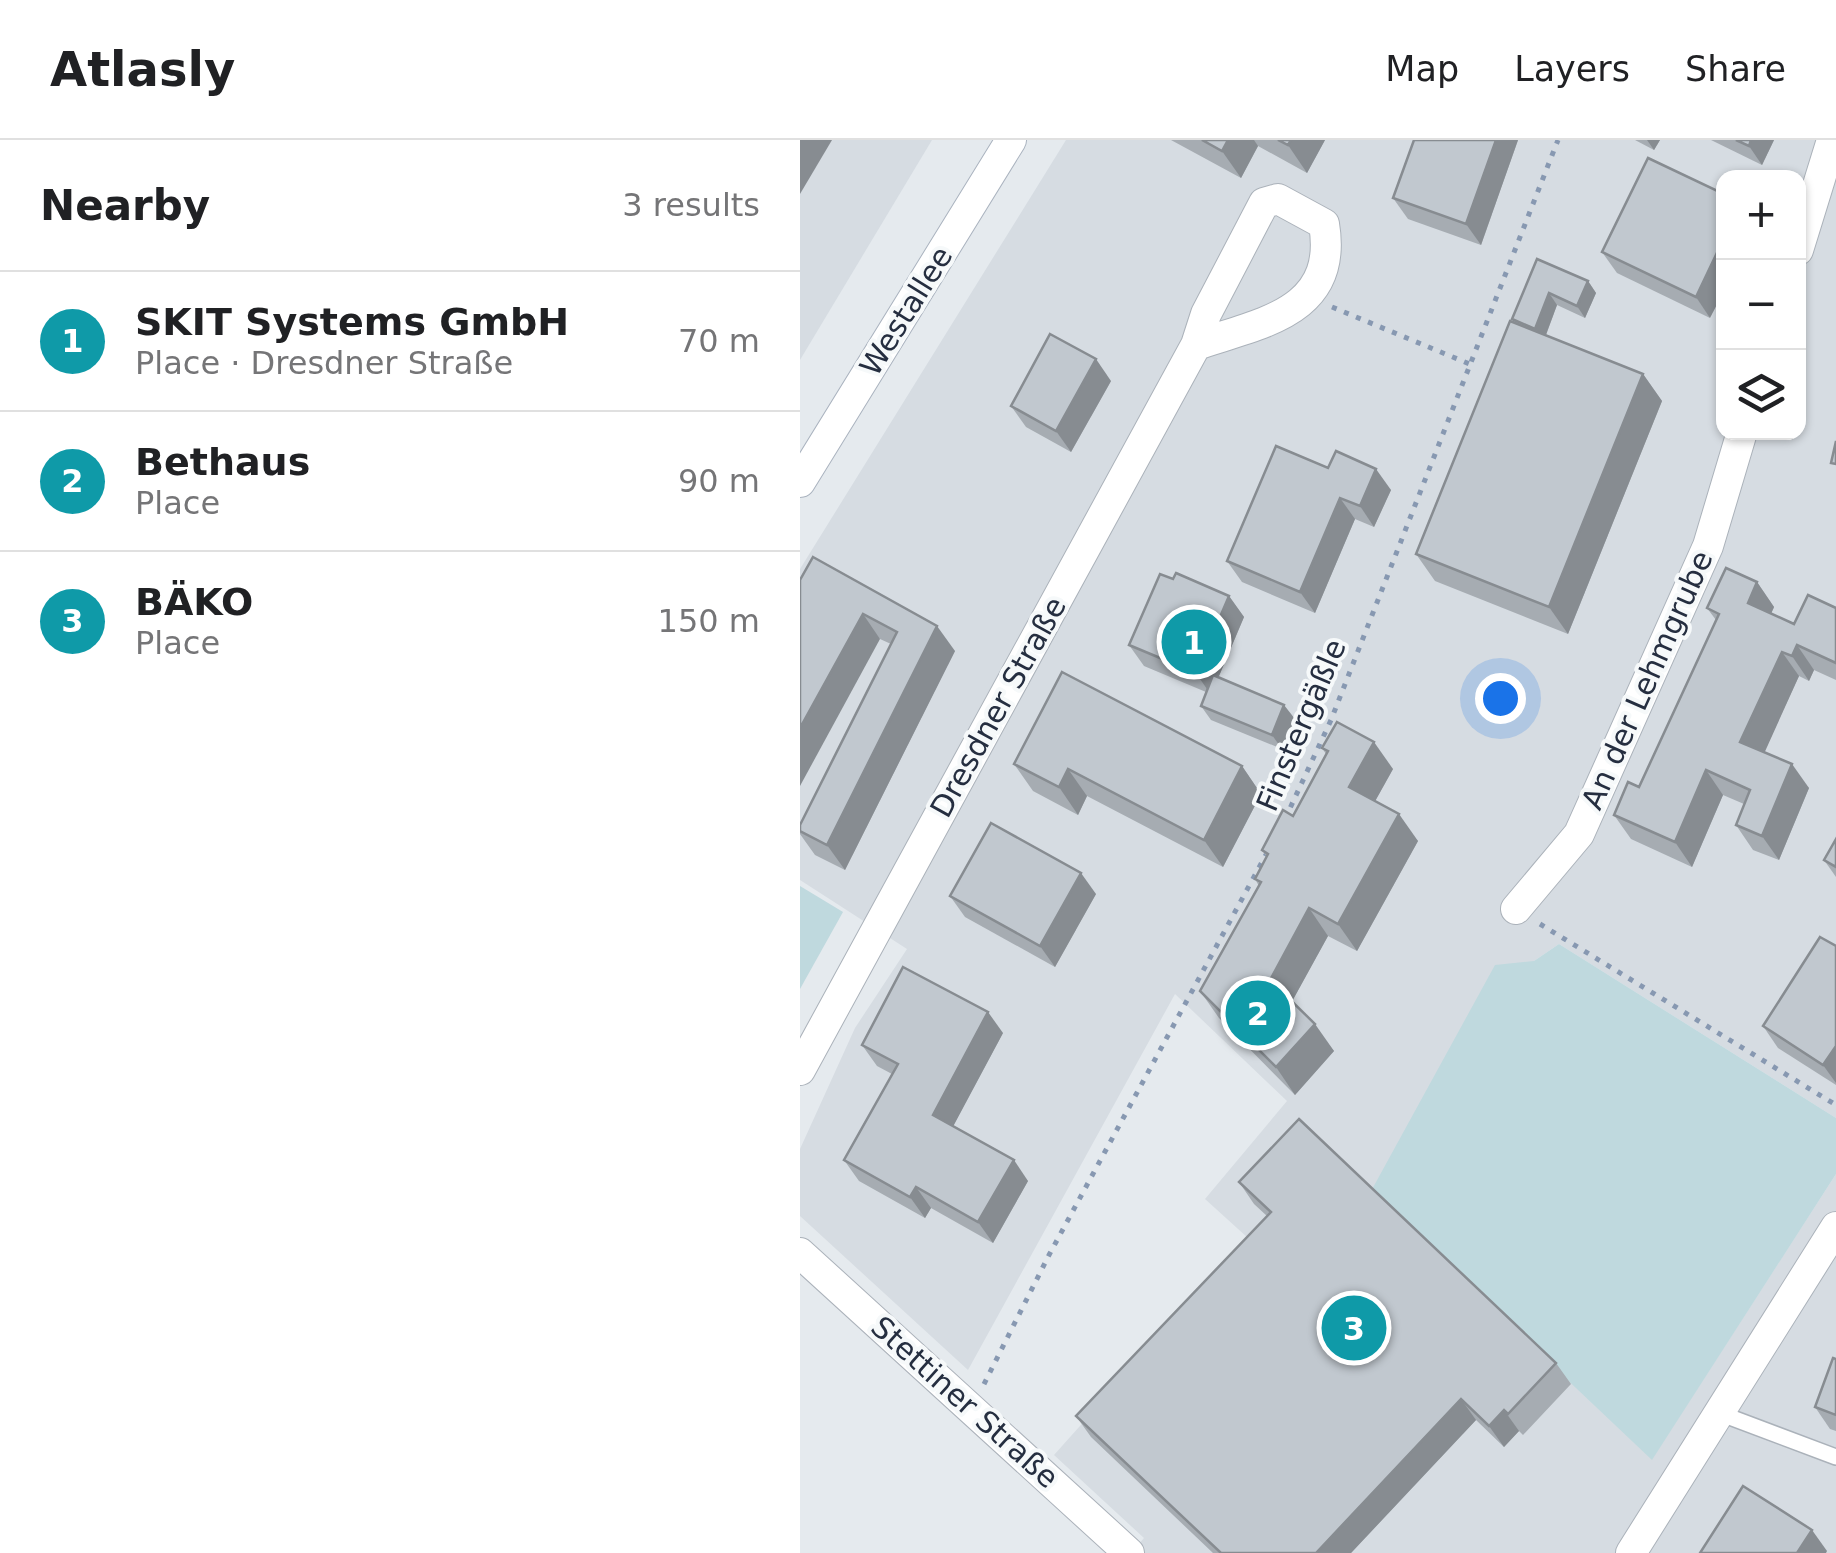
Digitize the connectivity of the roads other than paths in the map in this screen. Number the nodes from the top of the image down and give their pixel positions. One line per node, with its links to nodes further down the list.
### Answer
1 (1011, 140): 6 (street, Westallee)
2 (1832, 140): 3 (street)
3 (1806, 224)
4 (1196, 344): 4 (street, Dresdner Straße); 8 (street, Dresdner Straße)
5 (1740, 440): 7 (street, An der Lehmgrube)
6 (800, 482)
7 (1516, 909)
8 (800, 1070)
9 (1836, 1227): 11 (street)
10 (800, 1253): 13 (street, Stettiner Straße)
11 (1719, 1413): 12 (lane); 14 (street)
12 (1836, 1456)
13 (1129, 1553)
14 (1631, 1553)

